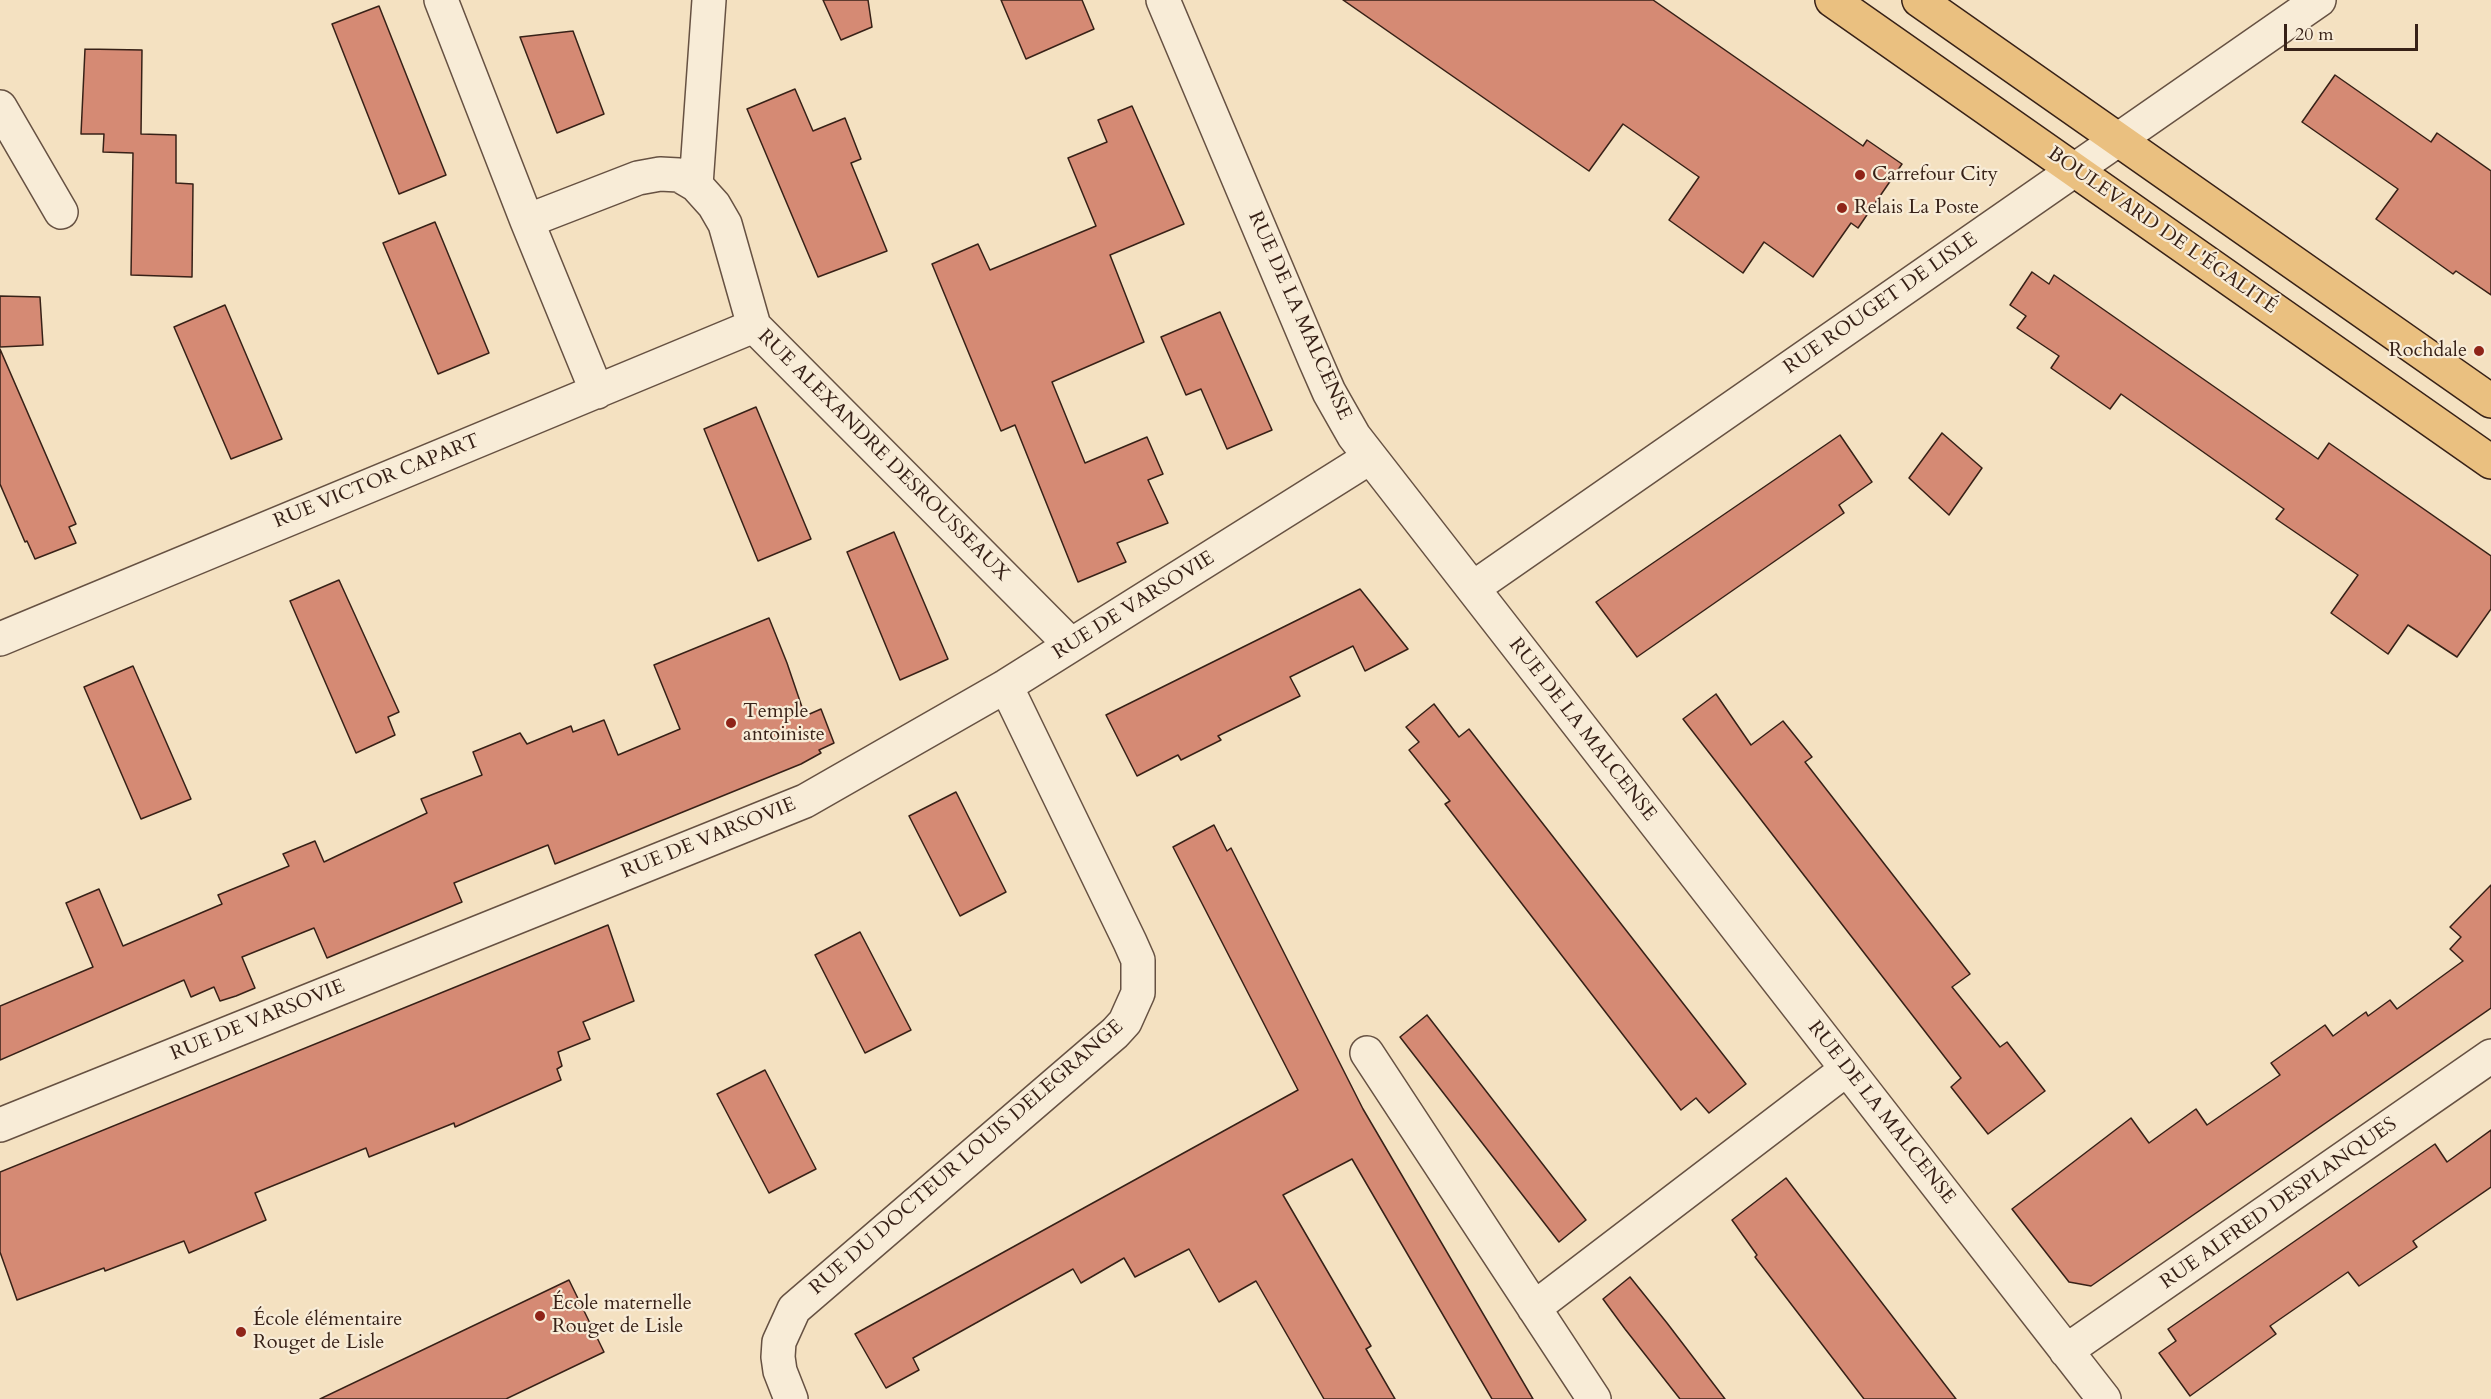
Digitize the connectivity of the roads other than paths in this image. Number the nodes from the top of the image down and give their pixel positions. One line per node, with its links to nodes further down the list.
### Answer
1 (441, 0): 12 (street)
2 (709, 0): 10 (street)
3 (1163, 0): 16 (street, RUE DE LA MALCENSE)
4 (1833, 0): 9 (main road, BOULEVARD DE L'ÉGALITÉ)
5 (1919, 0): 8 (main road)
6 (2319, 0): 8 (street, RUE ROUGET DE LISLE)
7 (0, 107): 11 (street)
8 (2118, 139): 9 (street, RUE ROUGET DE LISLE); 15 (main road)
9 (2074, 169): 17 (main road, BOULEVARD DE L'ÉGALITÉ); 18 (street, RUE ROUGET DE LISLE)
10 (696, 186): 12 (street, RUE ALEXANDRE DESROUSSEAUX); 13 (street, RUE ALEXANDRE DESROUSSEAUX)
11 (61, 212)
12 (527, 221): 14 (street)
13 (754, 326): 14 (street, RUE VICTOR CAPART); 20 (street, RUE ALEXANDRE DESROUSSEAUX)
14 (597, 392): 19 (street, RUE VICTOR CAPART)
15 (2491, 401)
16 (1369, 458): 18 (street, RUE DE LA MALCENSE); 20 (street, RUE DE VARSOVIE)
17 (2491, 462)
18 (1473, 588): 24 (street, RUE DE LA MALCENSE)
19 (0, 639)
20 (1071, 645): 21 (street, RUE DE VARSOVIE)
21 (1006, 686): 25 (street, RUE DE VARSOVIE); 28 (street, RUE DU DOCTEUR LOUIS DELEGRANGE)
22 (1367, 1053): 26 (street)
23 (2491, 1056): 27 (street, RUE ALFRED DESPLANQUES)
24 (1847, 1069): 26 (street); 27 (street, RUE DE LA MALCENSE)
25 (0, 1125)
26 (1534, 1308): 29 (street)
27 (2066, 1351): 30 (street, RUE DE LA MALCENSE)
28 (791, 1399)
29 (1594, 1399)
30 (2104, 1399)

